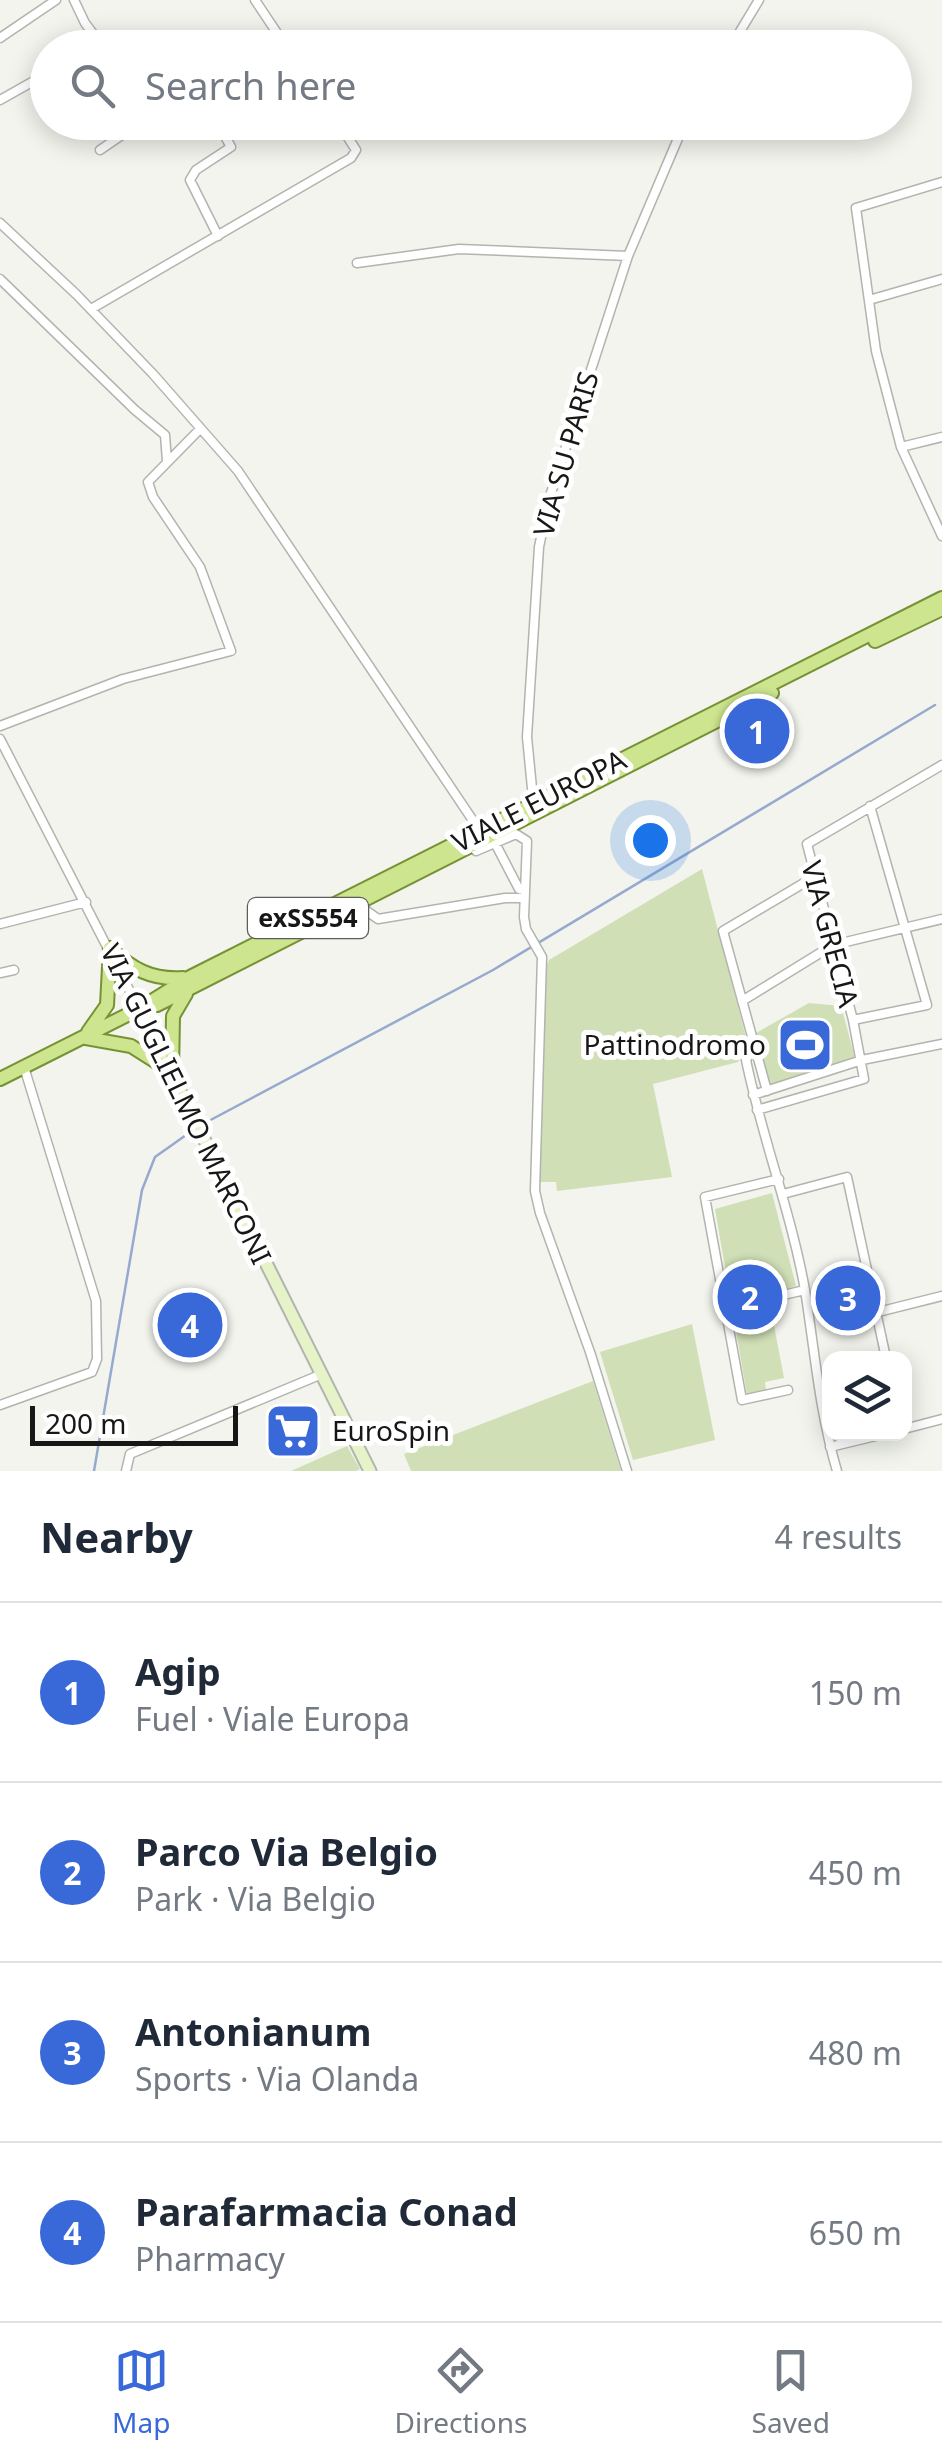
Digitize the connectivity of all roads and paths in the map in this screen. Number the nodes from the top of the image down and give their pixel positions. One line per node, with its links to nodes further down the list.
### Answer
1 (56, 0): 8 (street)
2 (74, 0): 5 (street)
3 (255, 0): 6 (street)
4 (759, 0): 7 (street)
5 (90, 30)
6 (275, 30)
7 (741, 30)
8 (0, 38)
9 (30, 83): 10 (street)
10 (0, 100)
11 (115, 140): 15 (street)
12 (227, 140): 18 (street)
13 (350, 140): 18 (street)
14 (678, 140): 19 (street, VIA SU PARIS)
15 (100, 150)
16 (942, 182): 23 (street)
17 (0, 223): 24 (street)
18 (218, 236): 24 (street)
19 (628, 256): 20 (street); 35 (street, VIA SU PARIS)
20 (357, 263)
21 (0, 279): 28 (street)
22 (942, 280): 23 (street)
23 (869, 300): 27 (street)
24 (90, 309): 25 (street)
25 (200, 429): 28 (street); 37 (street)
26 (942, 437): 27 (street)
27 (901, 448): 29 (street)
28 (167, 460): 32 (street)
29 (942, 536)
30 (942, 598): 35 (main road, VIALE EUROPA / exSS554)
31 (942, 609): 39 (main road, VIALE EUROPA / exSS554)
32 (0, 726)
33 (0, 738): 42 (street, VIA GUGLIELMO MARCONI)
34 (942, 765): 36 (street, VIA GRECIA)
35 (538, 802): 37 (main road, VIALE EUROPA / exSS554)
36 (870, 806): 40 (street, VIA GRECIA); 46 (street)
37 (480, 831): 51 (main road, VIALE EUROPA / exSS554)
38 (495, 843): 39 (street); 41 (street); 41 (street)
39 (472, 846): 43 (main road, VIALE EUROPA / exSS554)
40 (814, 877): 47 (street, VIA GRECIA); 52 (street)
41 (524, 894): 43 (street); 83 (street)
42 (86, 902): 45 (street); 48 (street, VIA GUGLIELMO MARCONI)
43 (357, 904): 51 (main road, VIALE EUROPA / exSS554)
44 (942, 919): 46 (street)
45 (0, 924)
46 (904, 928): 47 (street); 54 (street)
47 (833, 945): 52 (street); 54 (street, VIA GRECIA)
48 (110, 948): 51 (main road); 53 (street, VIA GUGLIELMO MARCONI); 55 (main road)
49 (14, 970): 50 (street)
50 (0, 973)
51 (191, 983): 53 (main road, VIALE EUROPA / exSS554); 60 (main road)
52 (742, 1001): 57 (street)
53 (140, 1009): 55 (main road, VIALE EUROPA / exSS554); 60 (main road, VIA GUGLIELMO MARCONI)
54 (853, 1020): 58 (street, VIA GRECIA)
55 (83, 1038): 59 (main road, VIALE EUROPA / exSS554); 60 (main road)
56 (942, 1044): 58 (street)
57 (754, 1046): 62 (street); 63 (street)
58 (862, 1060): 62 (street); 64 (street)
59 (24, 1068): 61 (main road, VIALE EUROPA / exSS554); 75 (street)
60 (172, 1072): 72 (main road, VIA GUGLIELMO MARCONI)
61 (0, 1080)
62 (767, 1091): 63 (street)
63 (754, 1095): 64 (street)
64 (757, 1110): 65 (street)
65 (779, 1179): 66 (street); 69 (street)
66 (784, 1194): 67 (street); 70 (street)
67 (804, 1290): 69 (street); 74 (street)
68 (942, 1296): 70 (street)
69 (727, 1308): 73 (street)
70 (878, 1312): 71 (street)
71 (885, 1351)
72 (322, 1374): 81 (street); 82 (main road, VIA GUGLIELMO MARCONI)
73 (788, 1390)
74 (822, 1392)
75 (0, 1405)
76 (942, 1420): 77 (street)
77 (912, 1426)
78 (829, 1441): 80 (street)
79 (852, 1441): 80 (street)
80 (830, 1446): 84 (street)
81 (126, 1471)
82 (370, 1471)
83 (627, 1471)
84 (838, 1471)

